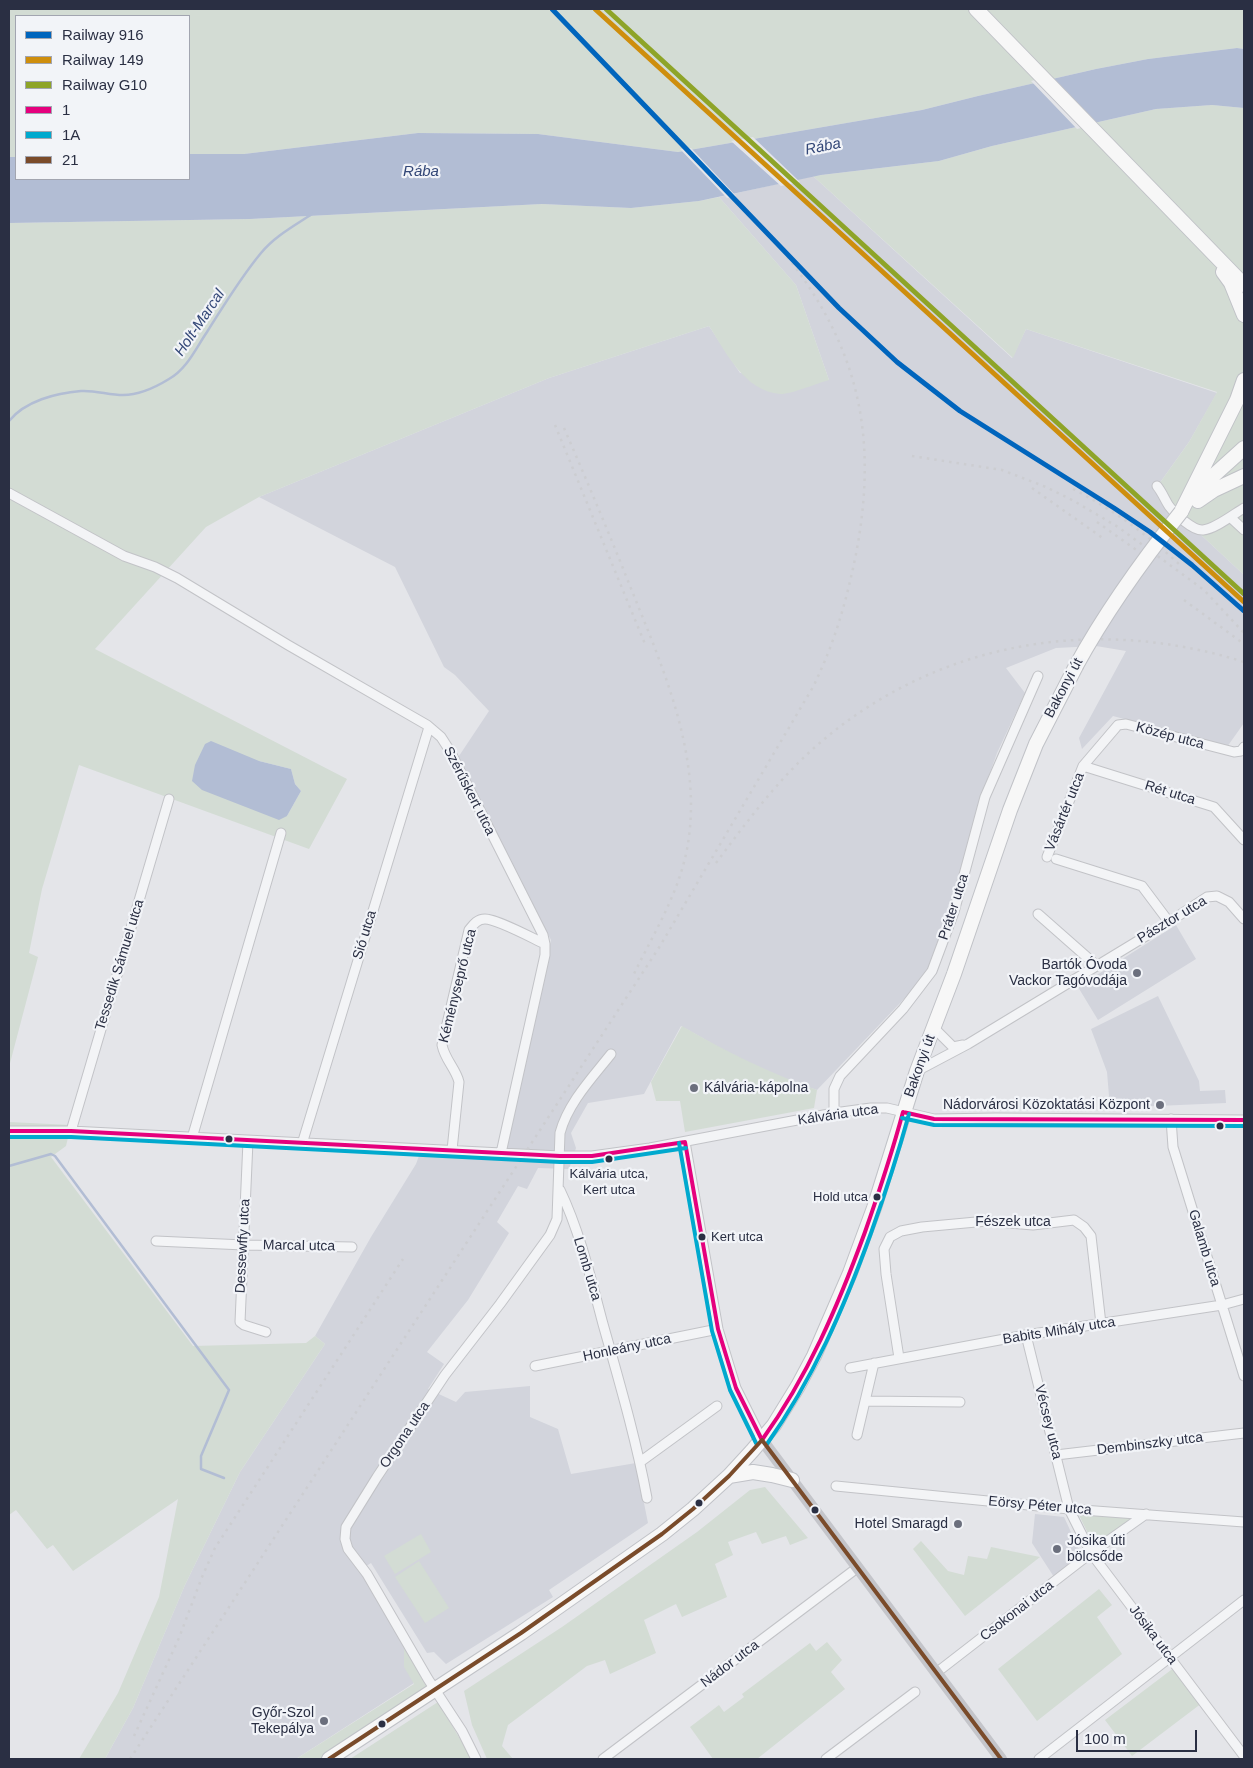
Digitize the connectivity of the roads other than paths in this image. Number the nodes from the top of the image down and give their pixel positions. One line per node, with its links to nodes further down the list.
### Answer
1 (976, 9): 2 (main road)
2 (1208, 248): 3 (main road); 4 (main road)
3 (1244, 285)
4 (1244, 315)
5 (1244, 380): 11 (main road)
6 (1244, 448): 11 (main road, Bakonyi út)
7 (1244, 476): 11 (main road)
8 (1157, 486): 12 (street)
9 (9, 493): 15 (street, Szérűskert utca)
10 (1244, 508): 12 (street)
11 (1181, 512): 26 (main road, Bakonyi út, bridge)
12 (1230, 516): 13 (street)
13 (1244, 530)
14 (1038, 676): 31 (street, Práter utca)
15 (429, 727): 24 (street, Szérűskert utca); 39 (street, Sió utca)
16 (1244, 747): 17 (street, Közép utca)
17 (1083, 766): 20 (street, Rét utca); 23 (street, Vásártér utca)
18 (169, 799): 35 (street, Tessedik Sámuel utca)
19 (281, 832): 36 (street)
20 (1244, 840)
21 (1038, 914): 25 (street)
22 (1244, 919): 23 (street, Pásztor utca)
23 (1169, 922): 25 (street, Pásztor utca)
24 (545, 944): 40 (street, Kéményseprő utca); 41 (street)
25 (1097, 966): 27 (street, Pásztor utca)
26 (934, 1028): 27 (street); 29 (main road, Bakonyi út)
27 (968, 1044): 29 (street, Pásztor utca)
28 (611, 1054): 42 (street)
29 (917, 1071): 30 (main road, Bakonyi út)
30 (903, 1112): 31 (street, Kálvária utca); 32 (street, Kálvária utca); 64 (main road, Bakonyi út)
31 (834, 1113): 38 (street, Kálvária utca)
32 (1170, 1119): 33 (street, Kálvária utca); 48 (street, Galamb utca)
33 (1244, 1120)
34 (9, 1131): 35 (street, Kálvária utca)
35 (71, 1131): 36 (street, Kálvária utca)
36 (192, 1138): 37 (street, Kálvária utca)
37 (248, 1142): 39 (street, Kálvária utca); 45 (street, Dessewffy utca)
38 (685, 1142): 42 (street, Kálvária utca); 50 (street)
39 (302, 1144): 40 (street, Kálvária utca)
40 (452, 1150): 41 (street, Kálvária utca)
41 (501, 1153): 42 (street, Kálvária utca)
42 (560, 1156): 43 (street)
43 (558, 1188): 53 (street, Lomb utca); 79 (street, Orgona utca)
44 (156, 1241): 45 (street, Marcal utca)
45 (244, 1245): 46 (street, Marcal utca); 51 (street, Dessewffy utca)
46 (352, 1247)
47 (1244, 1299): 48 (street, Babits Mihály utca)
48 (1222, 1305): 49 (street, Babits Mihály utca); 58 (street, Galamb utca)
49 (1102, 1324): 52 (street, Babits Mihály utca); 54 (street, Fészek utca)
50 (718, 1329): 53 (street, Honleány utca); 64 (street)
51 (266, 1332)
52 (1026, 1335): 54 (street, Babits Mihály utca); 65 (street, Vécsey utca)
53 (611, 1352): 56 (street, Honleány utca); 66 (street, Lomb utca)
54 (899, 1358): 55 (street, Babits Mihály utca)
55 (874, 1363): 57 (street, Babits Mihály utca); 59 (street)
56 (535, 1366)
57 (850, 1368)
58 (1244, 1376)
59 (865, 1402): 60 (street); 63 (street)
60 (960, 1402)
61 (717, 1406): 66 (street)
62 (1244, 1433): 65 (street, Dembinszky utca)
63 (857, 1435)
64 (762, 1440): 67 (main road, Bakonyi út); 68 (street)
65 (1056, 1455): 71 (street, Vécsey utca)
66 (640, 1462): 70 (street, Lomb utca)
67 (729, 1476): 68 (main road); 79 (main road, Bakonyi út)
68 (792, 1480): 75 (street)
69 (836, 1486): 71 (street, Eörsy Péter utca)
70 (647, 1498)
71 (1069, 1510): 72 (street, Eörsy Péter utca); 74 (street, Jósika utca)
72 (1146, 1514): 73 (street, Eörsy Péter utca); 74 (street, Csokonai utca)
73 (1244, 1522)
74 (1092, 1553): 77 (street, Jósika utca); 78 (street, Csokonai utca)
75 (857, 1568): 78 (street); 84 (street, Nádor utca)
76 (1244, 1600): 77 (street)
77 (1170, 1658): 81 (street, Jósika utca); 87 (street)
78 (936, 1673): 86 (street)
79 (435, 1689): 82 (main road, Bakonyi út); 83 (street, Orgona utca)
80 (914, 1692): 85 (street)
81 (1244, 1756)
82 (329, 1759)
83 (476, 1759)
84 (602, 1759)
85 (826, 1759)
86 (1001, 1759)
87 (1039, 1759)

